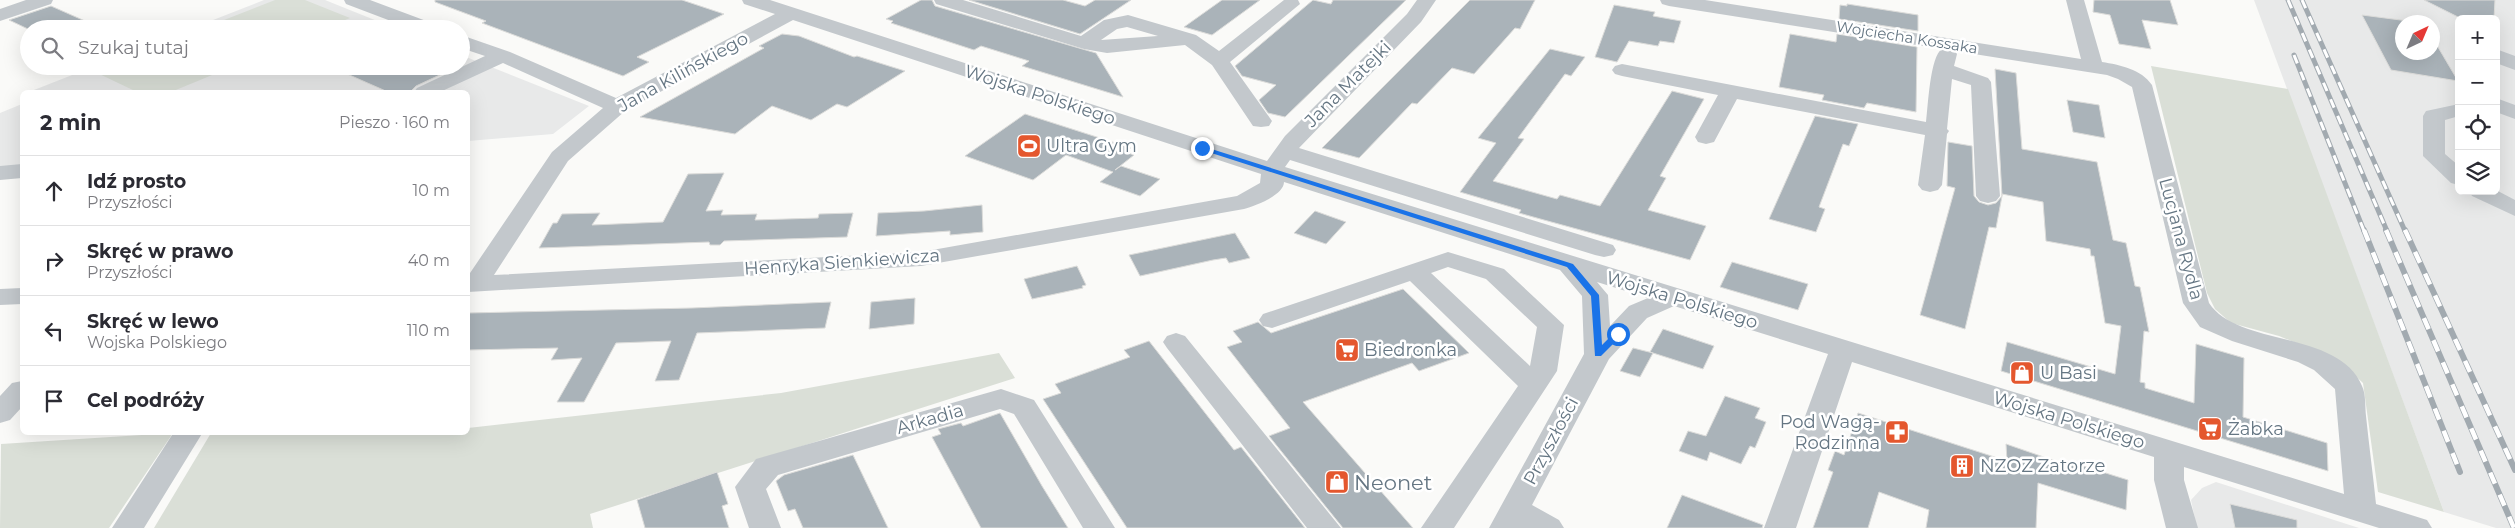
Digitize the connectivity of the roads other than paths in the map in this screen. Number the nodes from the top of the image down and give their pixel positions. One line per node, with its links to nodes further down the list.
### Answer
1 (44, 0): 10 (street)
2 (353, 0): 11 (street)
3 (943, 0): 18 (street)
4 (1427, 0): 35 (street, Jana Matejki)
5 (1669, 0): 13 (street, Wojciecha Kossaka)
6 (2076, 0): 20 (street)
7 (758, 1): 9 (street, Wojska Polskiego)
8 (1291, 4): 18 (street)
9 (791, 13): 29 (street, Jana Kilińskiego); 35 (street, Wojska Polskiego)
10 (0, 16)
11 (406, 20)
12 (470, 44): 17 (street)
13 (1949, 44): 20 (street, Wojciecha Kossaka); 21 (street)
14 (2515, 47): 15 (street)
15 (2500, 52)
16 (2500, 55): 19 (street)
17 (503, 56): 23 (street); 29 (street)
18 (1219, 62): 32 (street)
19 (2515, 64)
20 (2093, 67): 25 (street, Wojciecha Kossaka)
21 (1943, 69): 33 (street); 41 (street)
22 (1622, 70): 27 (street)
23 (470, 71)
24 (461, 75): 26 (street)
25 (2142, 85): 59 (street, Lucjana Rydla)
26 (428, 90)
27 (1731, 91): 33 (street); 34 (street)
28 (2498, 105): 31 (street)
29 (617, 106): 46 (street, Jana Kilińskiego)
30 (2455, 111): 38 (street)
31 (2515, 112)
32 (1261, 121)
33 (1938, 131): 39 (street)
34 (1706, 137)
35 (1278, 161): 43 (street); 44 (street, Wojska Polskiego); 46 (street, Henryka Sienkiewicza)
36 (20, 171): 37 (street)
37 (0, 173)
38 (2455, 174)
39 (1930, 185)
40 (2488, 195): 42 (street)
41 (1988, 196)
42 (2515, 209)
43 (1604, 250)
44 (1570, 266): 49 (street, Wojska Polskiego); 53 (street)
45 (1414, 271): 50 (street); 54 (street); 54 (street)
46 (472, 284)
47 (20, 296): 48 (street)
48 (0, 297)
49 (1671, 297): 52 (street, Wojska Polskiego); 53 (street, Przyszłości)
50 (1272, 320)
51 (1176, 342): 64 (street)
52 (1843, 350): 58 (street, Wojska Polskiego); 67 (street)
53 (1598, 354): 60 (street, Przyszłości)
54 (1534, 385): 65 (street)
55 (20, 392): 56 (street)
56 (0, 414)
57 (187, 435): 61 (street)
58 (2168, 451): 59 (street, Wojska Polskiego); 68 (street)
59 (2361, 510): 69 (street, Wojska Polskiego)
60 (1510, 519): 66 (street)
61 (128, 528)
62 (765, 528): 63 (street, Arkadia)
63 (1099, 528)
64 (1325, 528)
65 (1437, 528)
66 (1548, 528)
67 (1780, 528)
68 (2182, 528)
69 (2416, 528)

